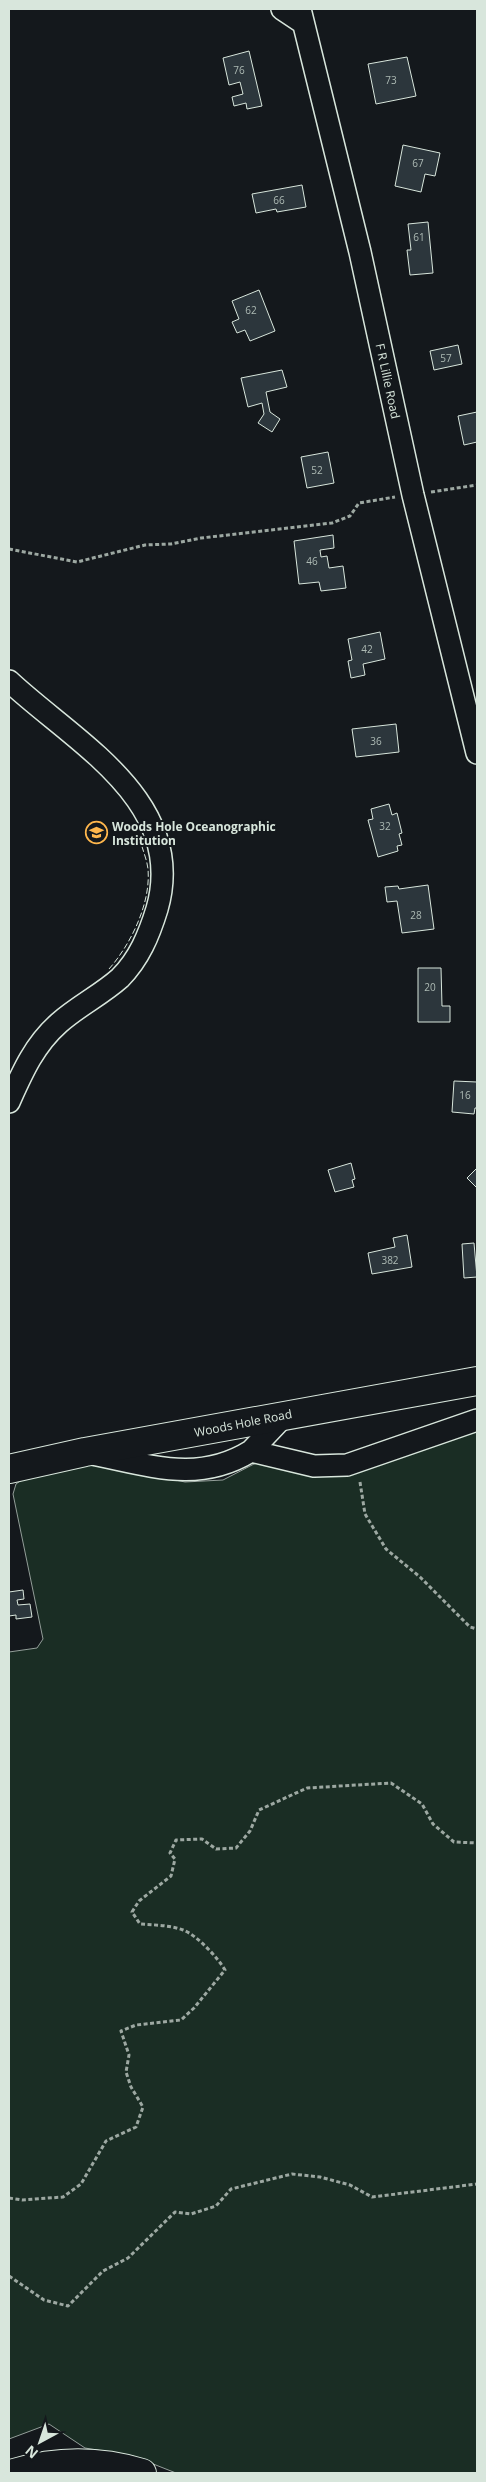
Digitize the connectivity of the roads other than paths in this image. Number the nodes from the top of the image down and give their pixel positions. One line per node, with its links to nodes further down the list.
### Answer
1 (282, 9): 2 (street)
2 (302, 16): 4 (street, F R Lillie Road)
3 (9, 681): 5 (street)
4 (477, 754)
5 (9, 1102)
6 (477, 1381): 7 (main road, Woods Hole Road)
7 (285, 1415): 9 (street); 10 (main road, Woods Hole Road)
8 (477, 1420): 9 (street)
9 (251, 1451): 10 (street)
10 (85, 1452): 11 (main road, Woods Hole Road)
11 (9, 1469)
12 (14, 2473): 13 (main road)
13 (142, 2473)

